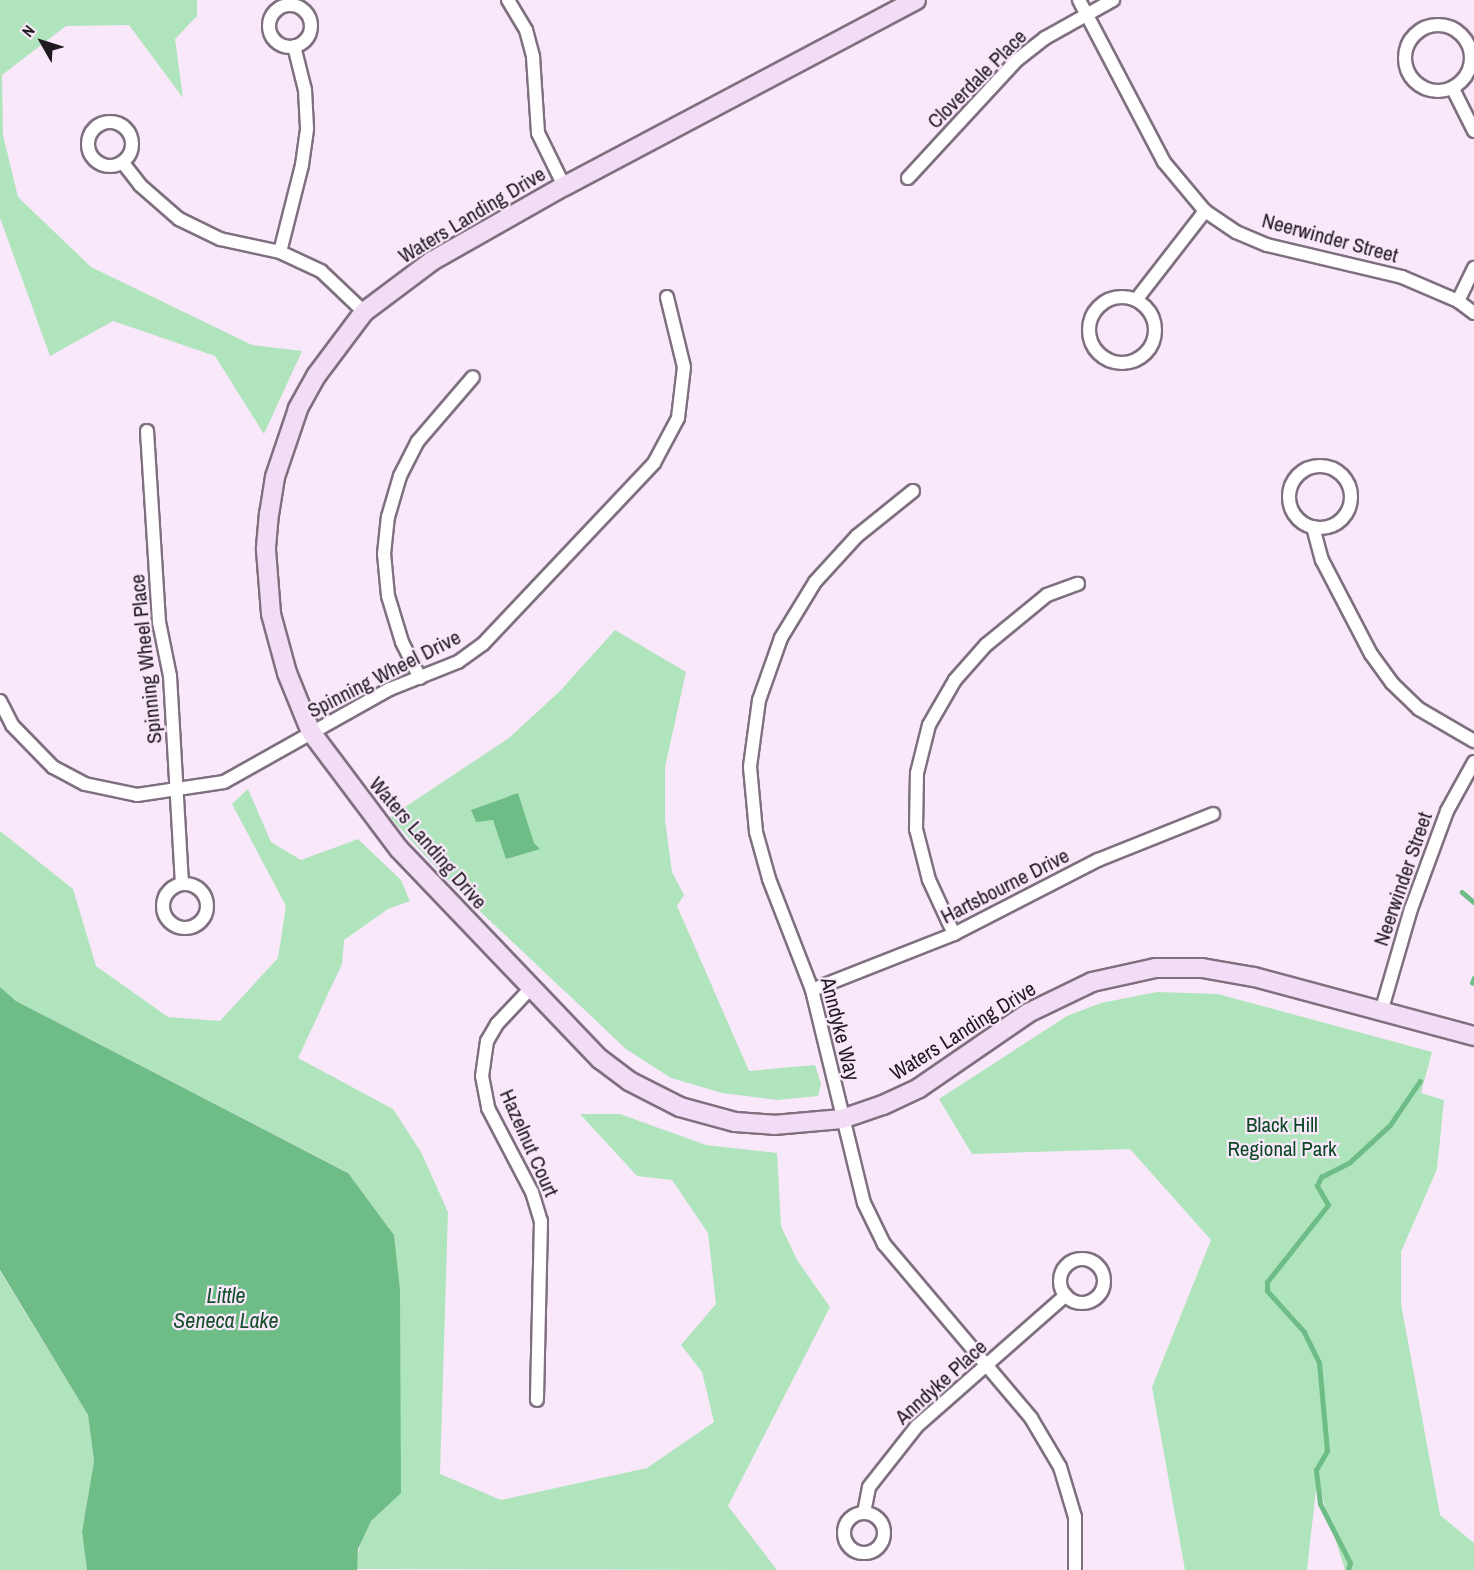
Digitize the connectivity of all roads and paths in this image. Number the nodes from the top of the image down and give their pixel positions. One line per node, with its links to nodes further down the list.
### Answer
1 (508, 0): 11 (street)
2 (916, 0): 11 (street, Waters Landing Drive)
3 (1079, 0): 5 (street, Neerwinder Street)
4 (1113, 0): 5 (street, Cloverdale Place)
5 (1087, 14): 10 (street, Cloverdale Place); 12 (street, Neerwinder Street)
6 (294, 46): 13 (street)
7 (1453, 89): 7 (street); 8 (street)
8 (1474, 131)
9 (123, 163): 13 (street)
10 (908, 178)
11 (564, 186): 18 (street, Waters Landing Drive)
12 (1205, 211): 16 (street); 17 (street, Neerwinder Street)
13 (280, 252): 18 (street)
14 (1474, 268): 17 (street)
15 (667, 297): 25 (street, Spinning Wheel Drive)
16 (1136, 300): 16 (street)
17 (1458, 301): 19 (street, Neerwinder Street)
18 (364, 312): 27 (street, Waters Landing Drive)
19 (1474, 313)
20 (473, 376): 25 (street)
21 (147, 431): 30 (street, Spinning Wheel Place)
22 (913, 491): 35 (street, Anndyke Way)
23 (1312, 527): 23 (street); 28 (street)
24 (1078, 584): 33 (street)
25 (420, 678): 27 (street, Spinning Wheel Drive)
26 (0, 701): 30 (street, Spinning Wheel Drive)
27 (311, 732): 30 (street, Spinning Wheel Drive); 34 (street, Waters Landing Drive)
28 (1474, 741)
29 (1474, 762): 36 (street, Neerwinder Street)
30 (178, 791): 32 (street, Spinning Wheel Place)
31 (1213, 814): 33 (street, Hartsbourne Drive)
32 (182, 884)
33 (954, 934): 35 (street, Hartsbourne Drive)
34 (530, 989): 38 (street, Waters Landing Drive); 41 (street, Hazelnut Court)
35 (812, 990): 38 (street, Anndyke Way)
36 (1381, 1012): 37 (street, Waters Landing Drive); 38 (street, Waters Landing Drive)
37 (1474, 1036)
38 (842, 1119): 40 (street, Anndyke Way)
39 (1066, 1295): 40 (street, Anndyke Place)
40 (987, 1366): 42 (street, Anndyke Place); 43 (street, Anndyke Way)
41 (537, 1400)
42 (864, 1513)
43 (1075, 1570)

